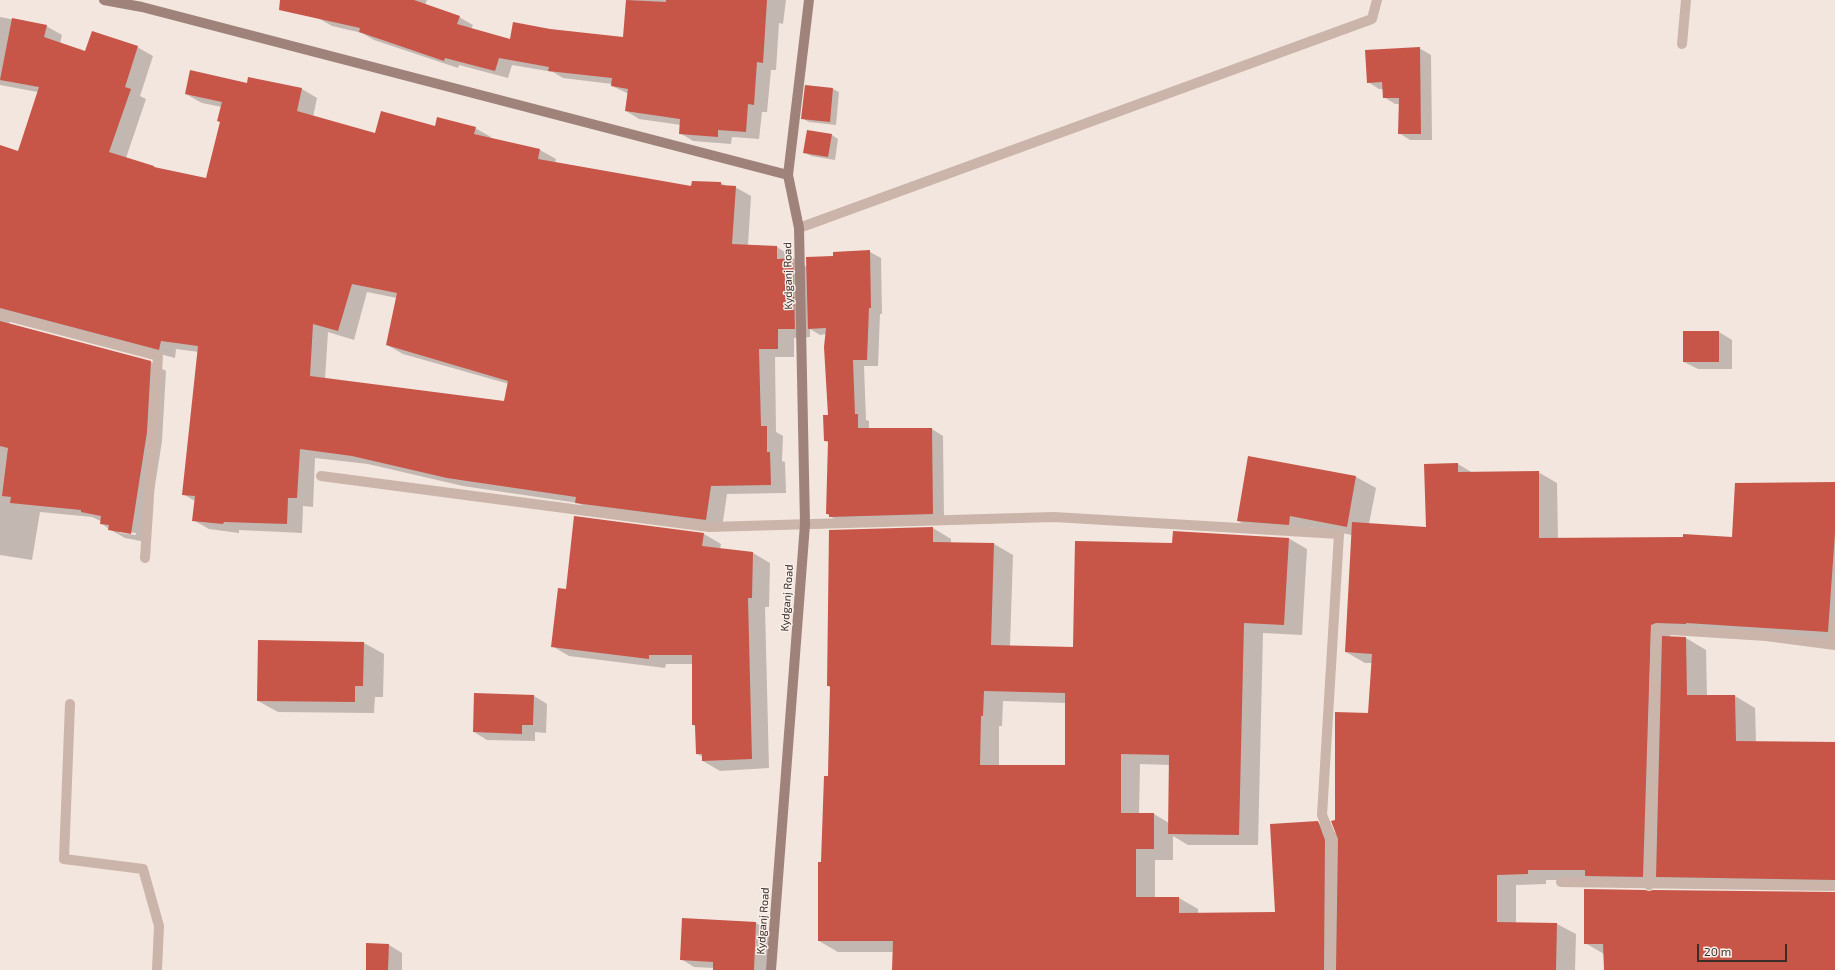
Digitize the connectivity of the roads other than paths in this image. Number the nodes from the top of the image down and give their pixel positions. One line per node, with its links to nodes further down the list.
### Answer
1 (104, 0): 6 (main road)
2 (810, 0): 6 (main road, Kydganj Road)
3 (1377, 0): 7 (street)
4 (1686, 0): 5 (street)
5 (1682, 44)
6 (788, 174): 7 (main road, Kydganj Road)
7 (799, 228): 10 (main road, Kydganj Road)
8 (0, 314): 11 (street)
9 (321, 476): 10 (street)
10 (805, 524): 19 (main road, Kydganj Road); 20 (street)
11 (145, 558)
12 (1835, 622): 13 (street)
13 (1834, 644): 16 (street)
14 (70, 704): 18 (street)
15 (1561, 882): 16 (street)
16 (1649, 885): 17 (street)
17 (1835, 886)
18 (157, 970)
19 (771, 970)
20 (1330, 970)

